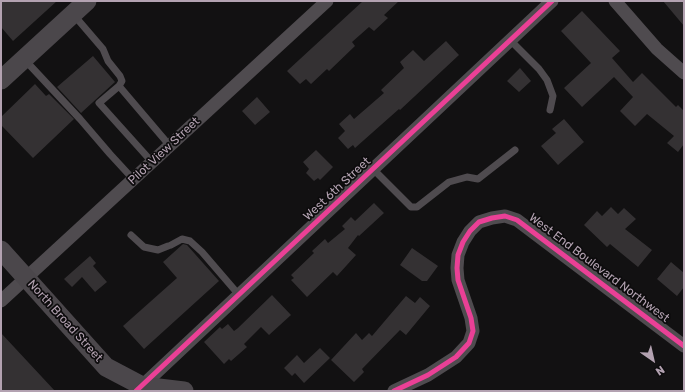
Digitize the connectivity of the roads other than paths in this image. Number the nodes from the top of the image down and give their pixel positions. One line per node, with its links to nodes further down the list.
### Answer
1 (87, 1): 5 (main road)
2 (327, 1): 12 (street, Pilot View Street)
3 (552, 1): 6 (street, West 6th Street)
4 (615, 1): 8 (street)
5 (73, 14): 7 (main road); 10 (lane)
6 (510, 40): 11 (lane); 15 (street, West 6th Street)
7 (24, 59): 9 (main road); 16 (lane)
8 (684, 73)
9 (1, 80)
10 (119, 86): 12 (lane); 14 (lane)
11 (550, 110)
12 (170, 146): 14 (street, Pilot View Street)
13 (515, 150): 15 (lane)
14 (152, 162): 16 (street, Pilot View Street)
15 (373, 169): 20 (street, West 6th Street)
16 (133, 179): 19 (street, Pilot View Street)
17 (131, 235): 20 (lane)
18 (2, 254): 19 (main road, North Broad Street)
19 (26, 278): 21 (street, Pilot View Street); 23 (main road, North Broad Street)
20 (239, 295): 23 (street, West 6th Street)
21 (1, 301)
22 (684, 346): 25 (street, West End Boulevard Northwest)
23 (139, 389): 24 (main road, North Broad Street)
24 (184, 391)
25 (394, 391)

